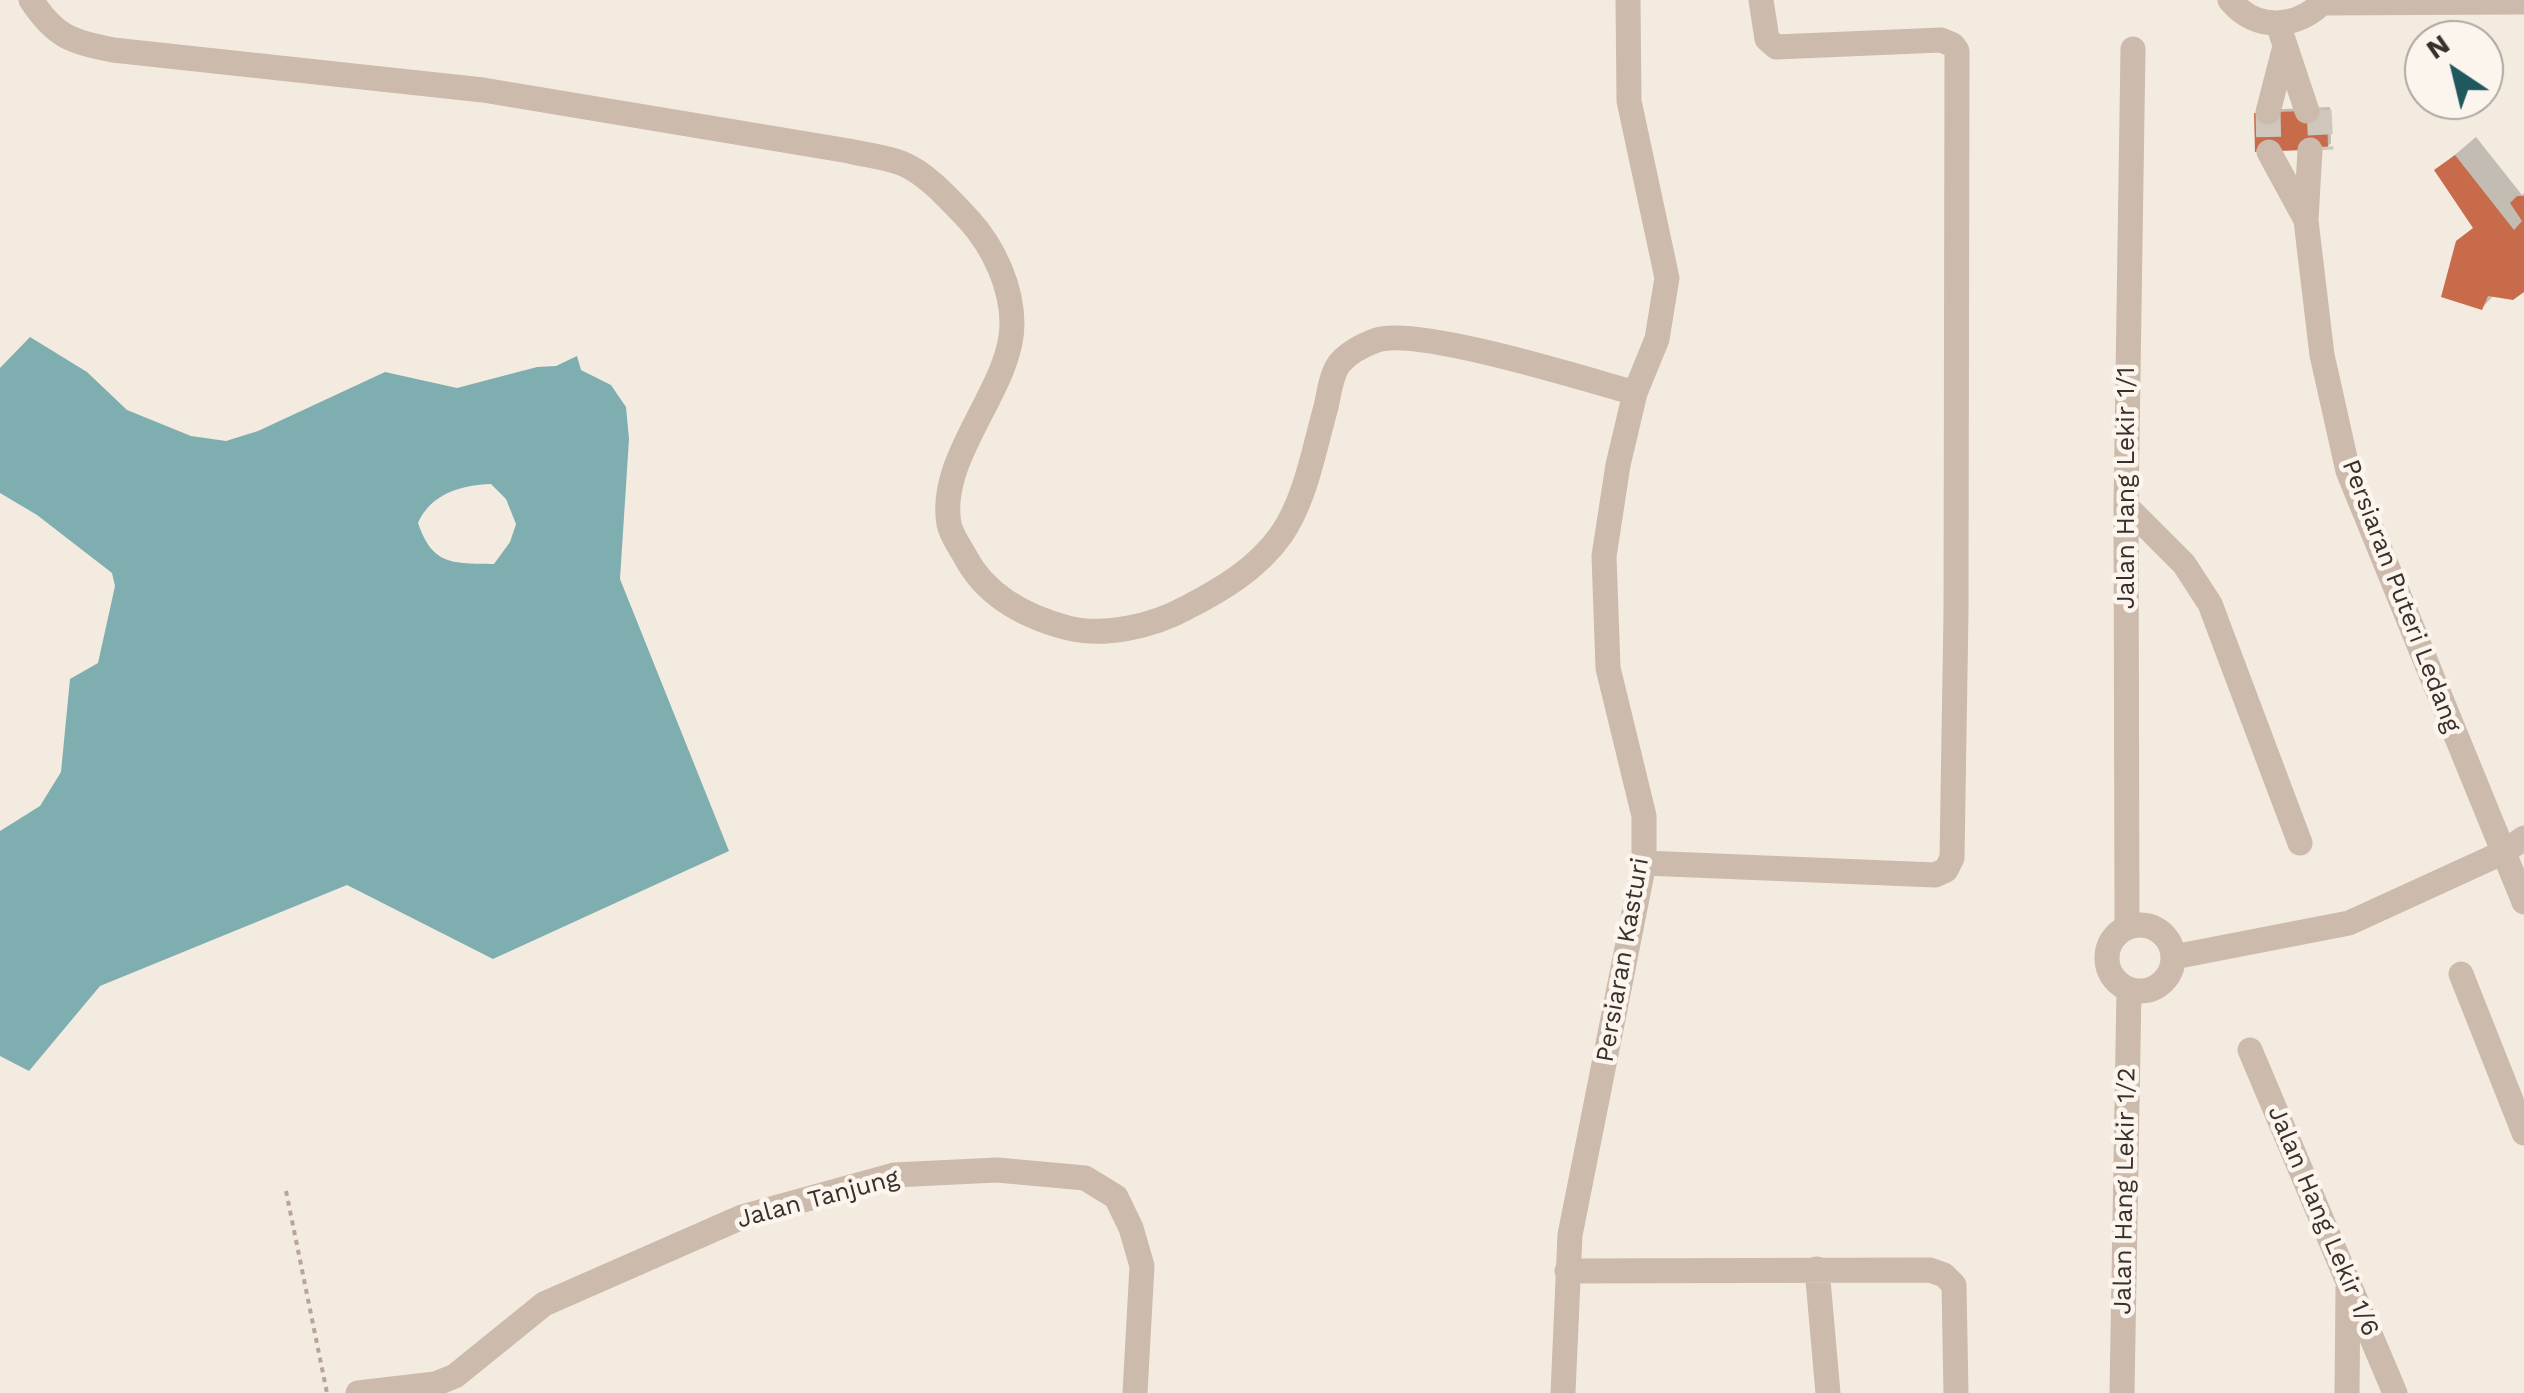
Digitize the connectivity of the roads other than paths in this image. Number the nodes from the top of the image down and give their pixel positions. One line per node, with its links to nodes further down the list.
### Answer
1 (31, 0): 15 (street)
2 (1628, 0): 15 (street, Persiaran Kasturi)
3 (1761, 0): 20 (street)
4 (2230, 0): 7 (street)
5 (2324, 2): 6 (street); 7 (street)
6 (2524, 2)
7 (2278, 24): 9 (street)
8 (2133, 49): 16 (street, Jalan Hang Lekir 1/1)
9 (2284, 50): 10 (street); 11 (street)
10 (2313, 111)
11 (2274, 112)
12 (2315, 150): 14 (street)
13 (2276, 151): 14 (street)
14 (2306, 220): 19 (street, Persiaran Puteri Ledang)
15 (1635, 393): 20 (street, Persiaran Kasturi)
16 (2126, 506): 18 (street); 22 (street, Jalan Hang Lekir 1/1)
17 (2524, 838): 19 (street)
18 (2300, 843)
19 (2502, 853): 21 (street, Persiaran Puteri Ledang); 23 (street)
20 (1644, 862): 29 (street, Persiaran Kasturi)
21 (2524, 902)
22 (2127, 927): 23 (street); 25 (street)
23 (2174, 957): 25 (street)
24 (2461, 974): 27 (street)
25 (2129, 989): 36 (street, Jalan Hang Lekir 1/2)
26 (2250, 1050): 30 (street, Jalan Hang Lekir 1/6)
27 (2524, 1133)
28 (1817, 1270): 29 (street); 34 (street); 35 (street)
29 (1567, 1271): 33 (street, Persiaran Kasturi)
30 (2348, 1276): 37 (street); 38 (street, Jalan Hang Lekir 1/6)
31 (358, 1393): 32 (street, Jalan Tanjung)
32 (1135, 1393)
33 (1563, 1393)
34 (1828, 1393)
35 (1956, 1393)
36 (2122, 1393)
37 (2346, 1393)
38 (2396, 1393)

